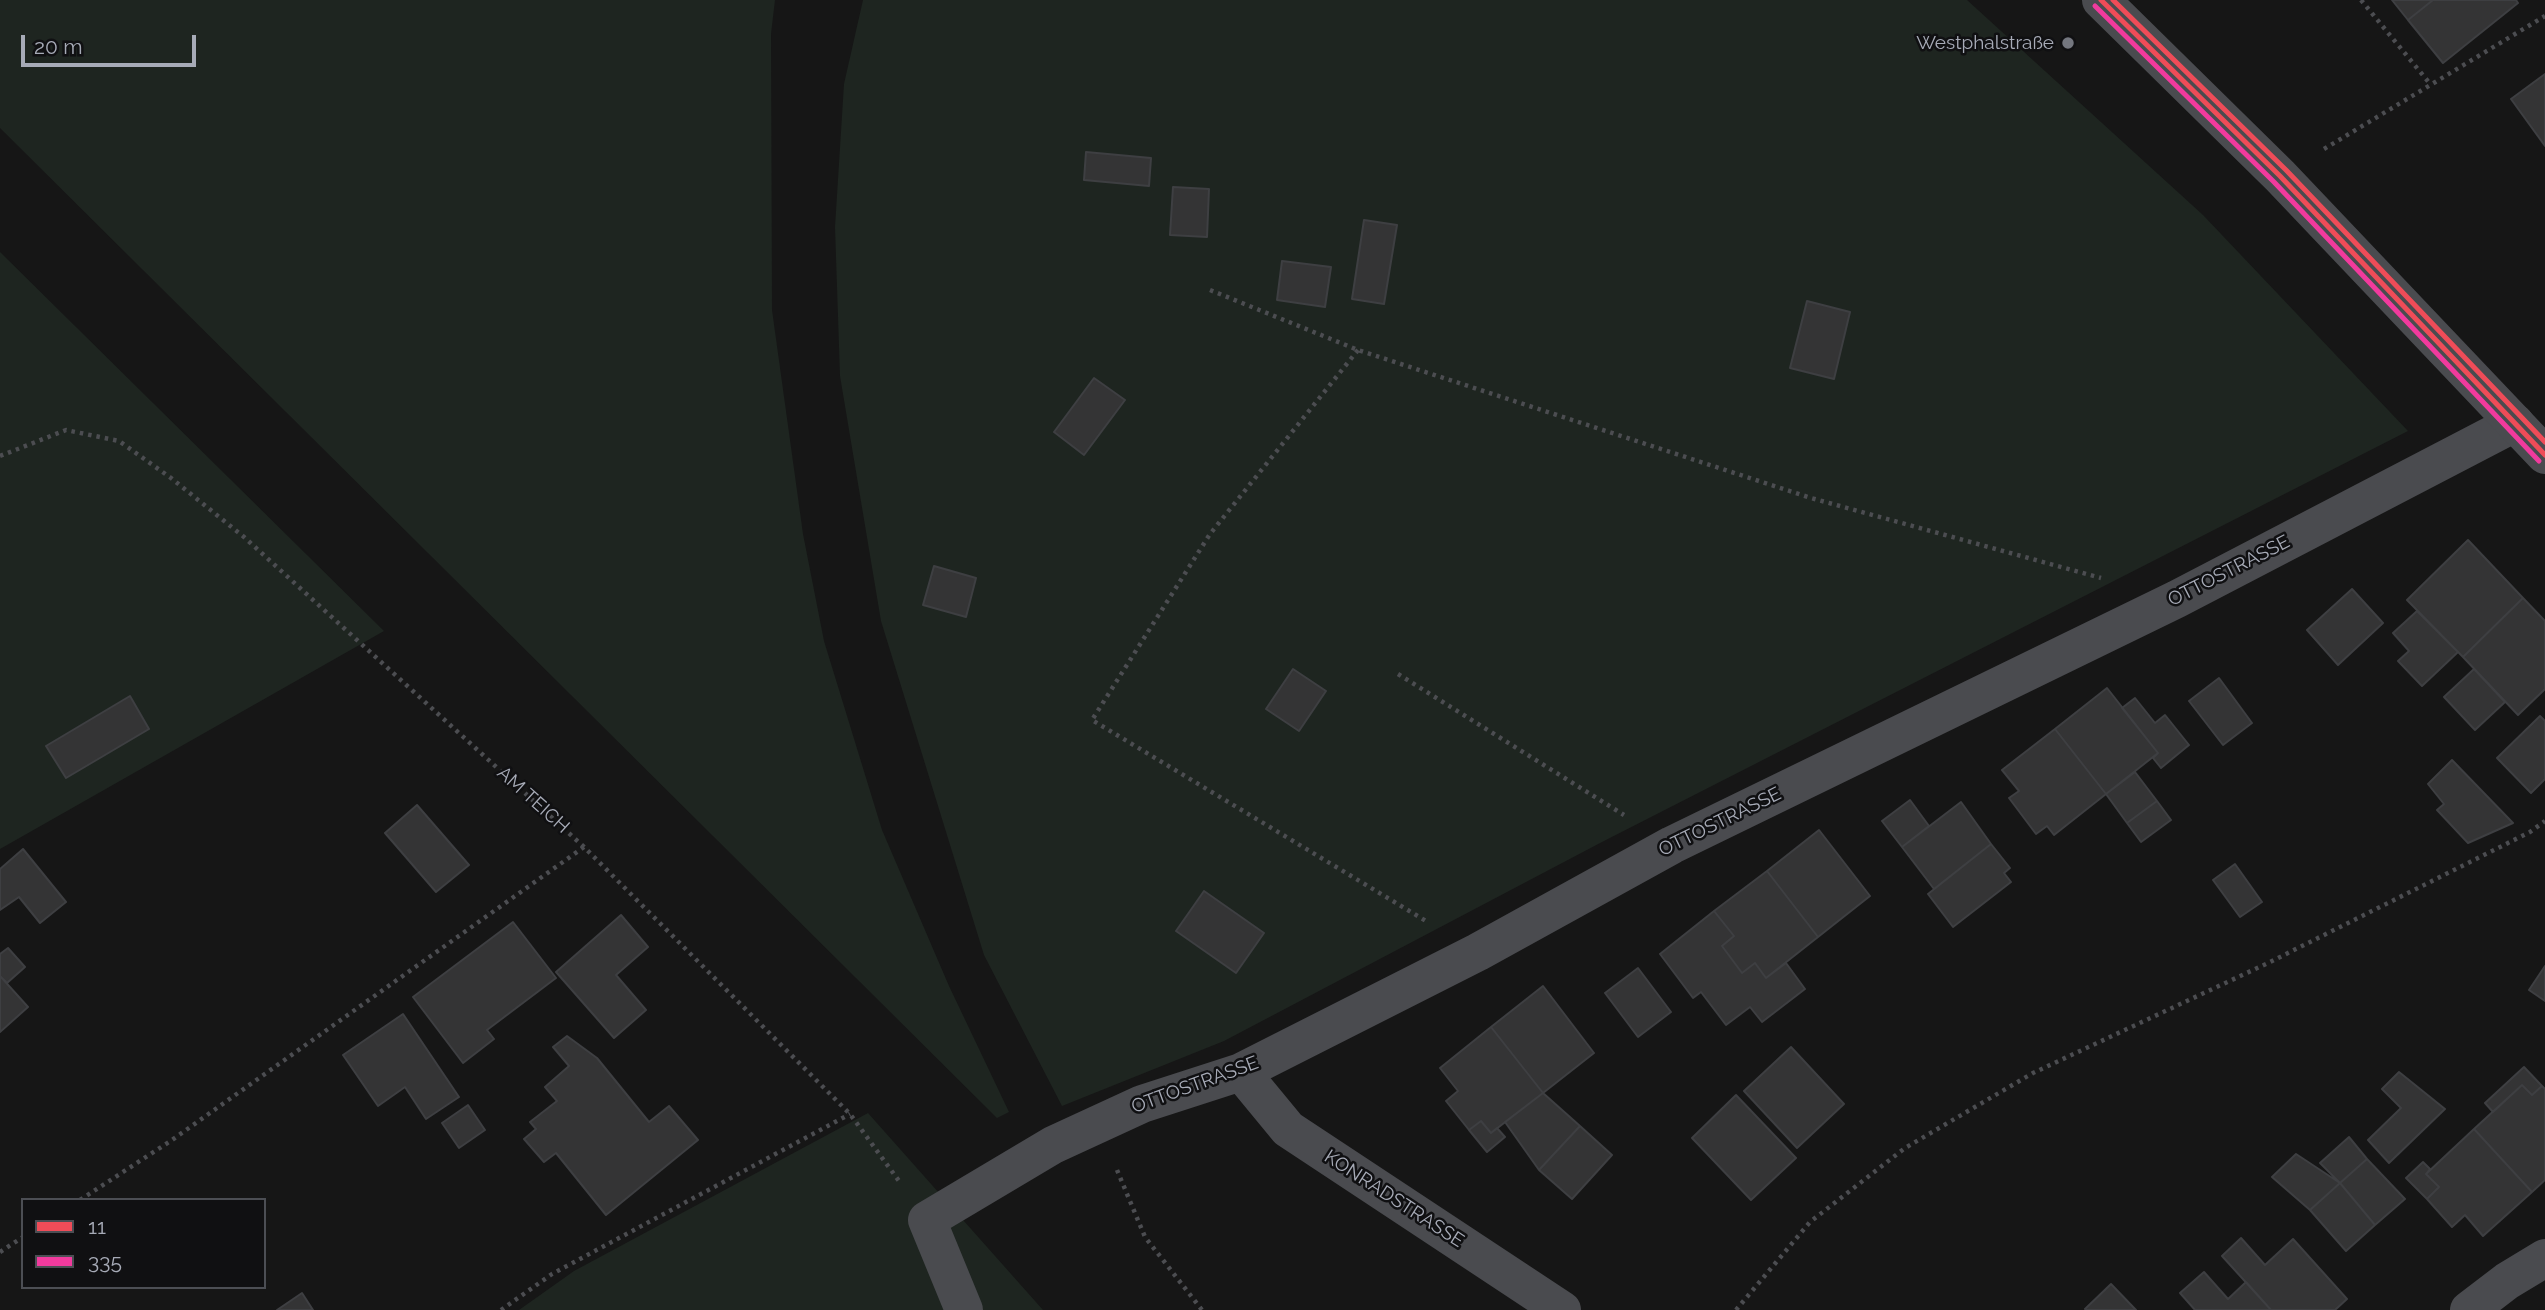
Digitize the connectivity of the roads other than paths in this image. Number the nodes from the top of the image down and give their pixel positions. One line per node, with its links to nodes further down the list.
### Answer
1 (2101, 0): 2 (street)
2 (2515, 423): 3 (street); 4 (street, OTTOSTRASSE)
3 (2545, 455)
4 (1241, 1072): 6 (street, OTTOSTRASSE); 7 (street, KONRADSTRASSE)
5 (2545, 1258): 8 (street)
6 (964, 1310)
7 (1562, 1310)
8 (2469, 1310)

